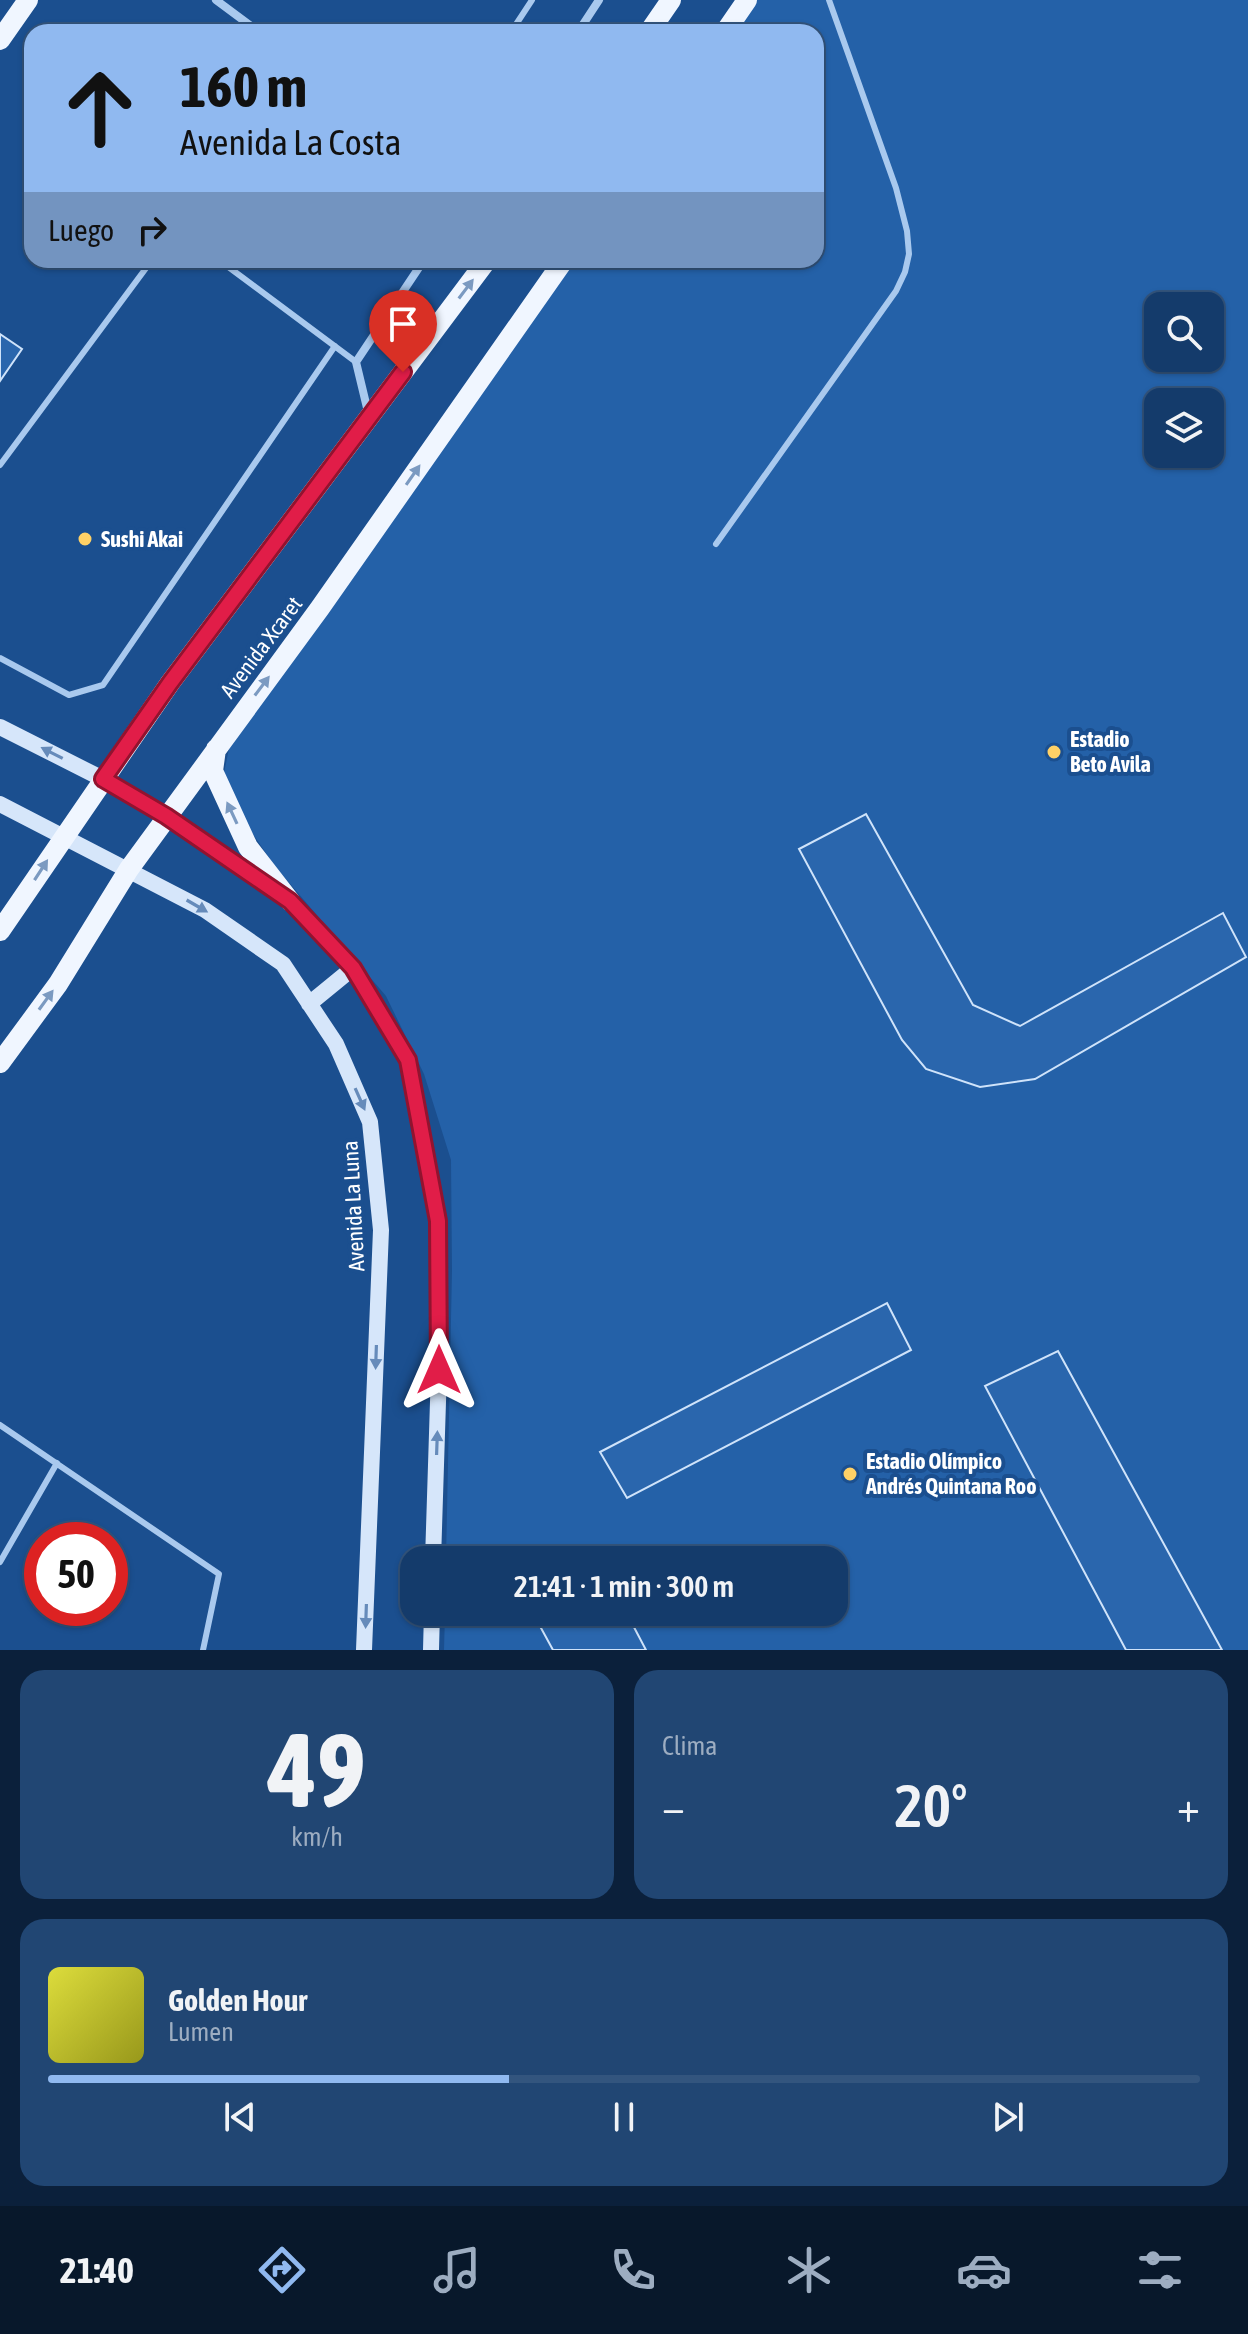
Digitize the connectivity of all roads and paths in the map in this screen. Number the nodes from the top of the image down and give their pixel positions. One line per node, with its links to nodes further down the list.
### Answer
1 (28, 0): 13 (main road)
2 (216, 0): 8 (street)
3 (532, 0): 9 (lane)
4 (599, 0): 10 (street)
5 (671, 0): 11 (main road)
6 (829, 0): 23 (lane)
7 (745, 2): 12 (main road)
8 (248, 24)
9 (516, 24)
10 (583, 24)
11 (654, 24)
12 (730, 24)
13 (0, 40)
14 (146, 268): 22 (lane)
15 (230, 268): 19 (lane)
16 (419, 268): 20 (street)
17 (481, 268): 21 (main road, one-way to 17)
18 (558, 268): 26 (main road, Avenida Xcaret, one-way to 18)
19 (335, 346): 20 (lane); 24 (lane)
20 (356, 362): 21 (street)
21 (369, 417): 27 (main road)
22 (0, 465)
23 (716, 544)
24 (0, 658)
25 (0, 727): 27 (main road, one-way to 25)
26 (216, 749): 29 (main road, Avenida Xcaret); 32 (main road, one-way to 26)
27 (103, 779): 29 (main road); 30 (main road)
28 (0, 804): 30 (main road, Avenida La Luna)
29 (166, 816): 31 (main road, Avenida Xcaret); 32 (main road)
30 (63, 836): 31 (main road, Avenida La Luna); 33 (main road, one-way to 30)
31 (129, 869): 35 (main road, Avenida La Luna, one-way to 35); 36 (main road, Avenida Xcaret, one-way to 31)
32 (290, 901): 34 (main road)
33 (0, 931)
34 (353, 968): 35 (main road); 39 (main road, one-way to 34)
35 (309, 1004): 43 (main road, Avenida La Luna, one-way to 43)
36 (0, 1063)
37 (0, 1425): 38 (lane)
38 (57, 1463): 40 (lane); 42 (lane)
39 (433, 1546)
40 (0, 1562)
41 (432, 1626): 44 (main road)
42 (203, 1650)
43 (364, 1650)
44 (431, 1650)

